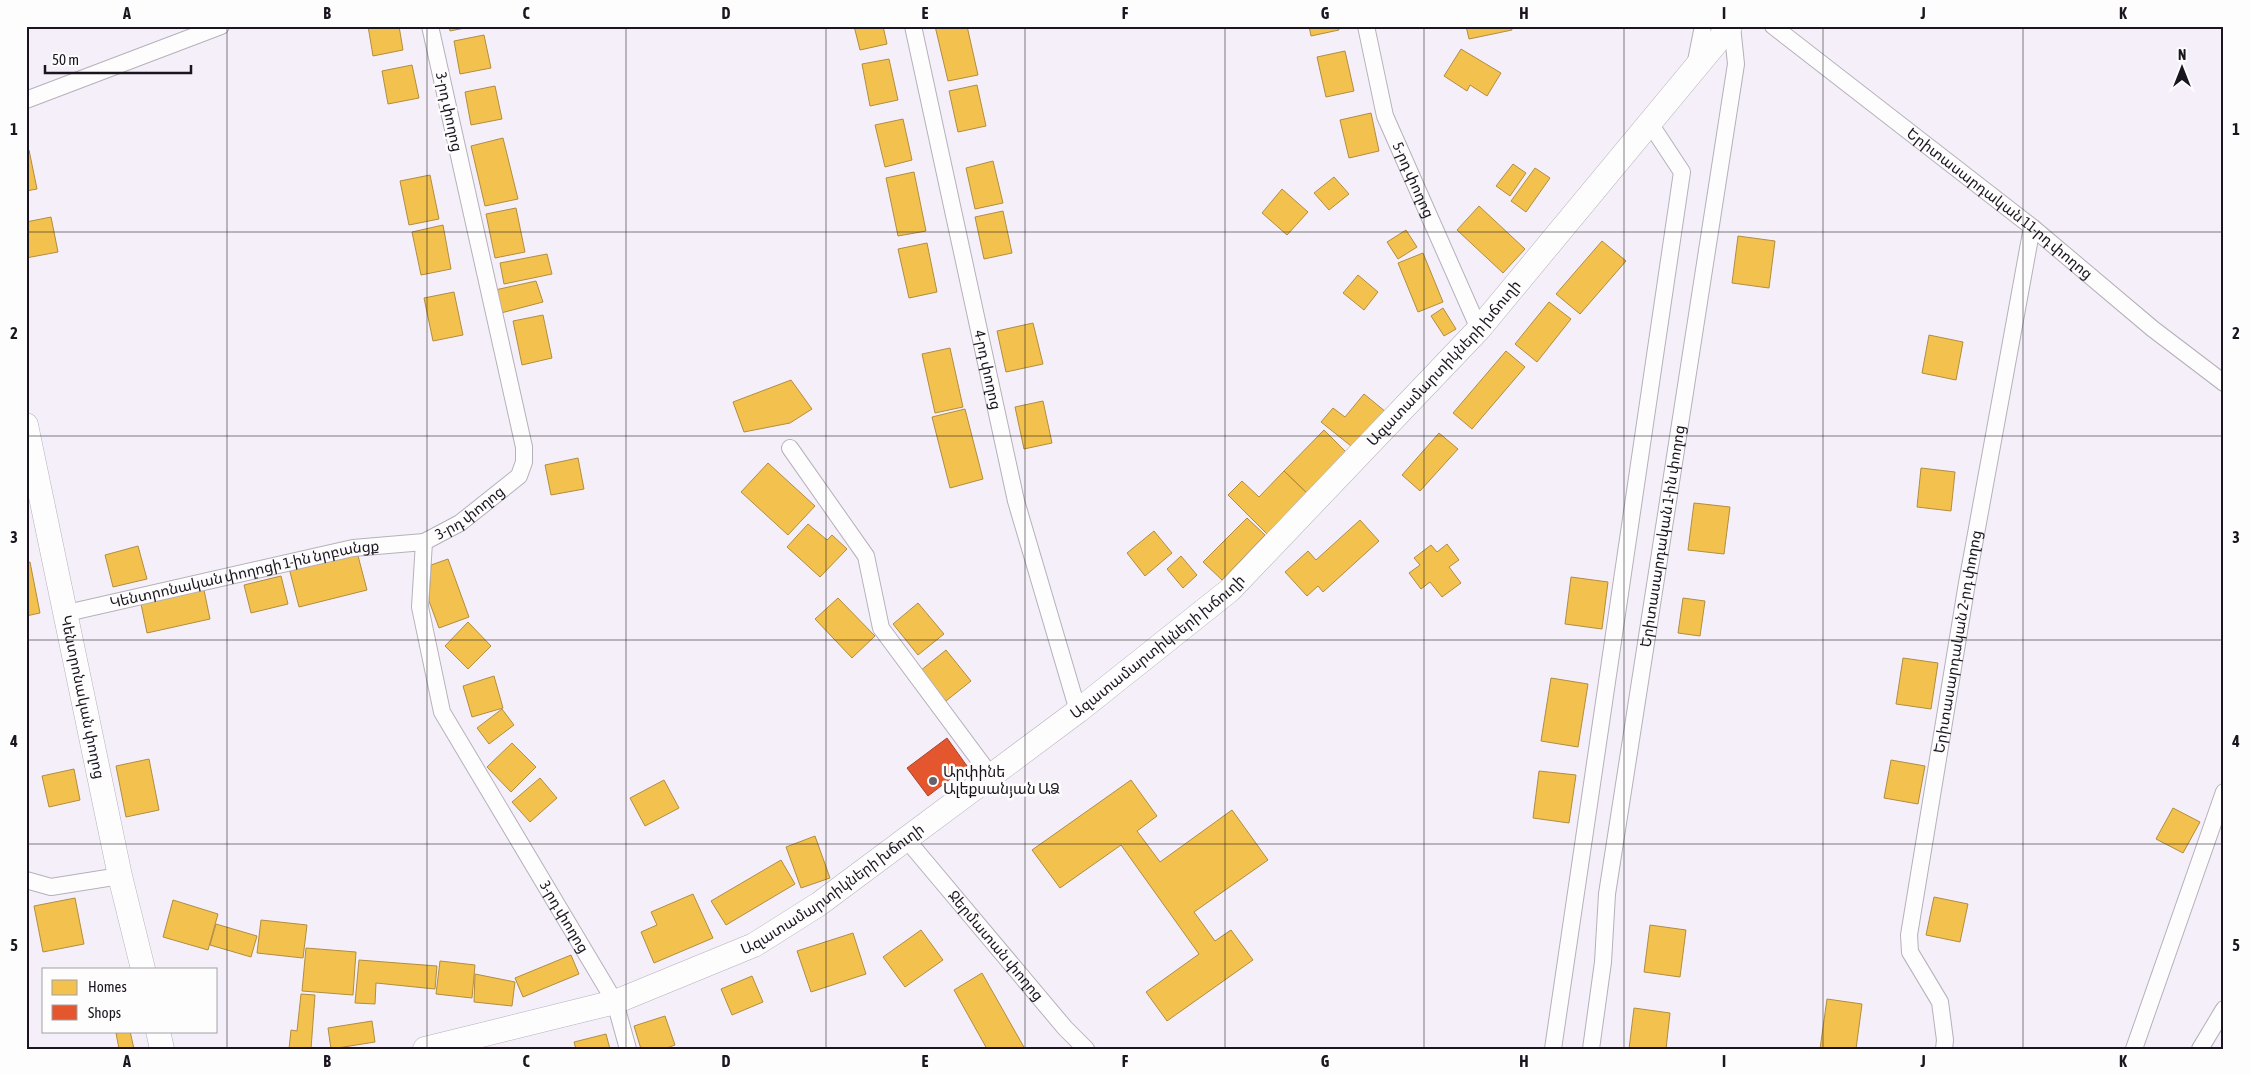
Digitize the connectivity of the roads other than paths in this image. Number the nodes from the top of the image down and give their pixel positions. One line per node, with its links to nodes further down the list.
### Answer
1 (221, 26): 9 (street)
2 (430, 26): 16 (street, 3-րդ փողոց)
3 (913, 26): 18 (street, 4-րդ փողոց)
4 (1366, 26): 12 (street, 5-րդ փողոց)
5 (1703, 26): 8 (street)
6 (1731, 26): 8 (main road, Ազատամարտիկների խճուղի); 33 (street, Երիտասարդական 1-ին փողոց)
7 (1773, 26): 11 (street, Երիտասարդական 11-րդ փողոց)
8 (1695, 69): 10 (main road, Ազատամարտիկների խճուղի)
9 (26, 100)
10 (1649, 122): 12 (main road, Ազատամարտիկների խճուղի); 32 (street)
11 (2032, 227): 13 (street, Երիտասարդական 11-րդ փողոց); 34 (street, Երիտասարդական 2-րդ փողոց)
12 (1479, 329): 18 (main road, Ազատամարտիկների խճուղի)
13 (2224, 383)
14 (26, 425): 17 (main road, Կենտրոնական փողոց)
15 (790, 448): 19 (street)
16 (424, 542): 17 (street, Կենտրոնական փողոցի 1-ին նրբանցք); 25 (street, 3-րդ փողոց)
17 (67, 613): 22 (main road, Կենտրոնական փողոց)
18 (1078, 711): 19 (main road, Ազատամարտիկների խճուղի)
19 (991, 776): 21 (main road, Ազատամարտիկների խճուղի)
20 (2224, 792): 35 (street)
21 (907, 840): 25 (main road, Ազատամարտիկների խճուղի); 31 (street, Ջերմատան փողոց)
22 (120, 876): 23 (street); 24 (main road, Կենտրոնական փողոց)
23 (26, 880)
24 (142, 968)
25 (615, 1002): 29 (main road, Ազատամարտիկների խճուղի); 30 (street, 3-րդ փողոց)
26 (2224, 1009): 36 (street)
27 (158, 1032): 28 (main road)
28 (162, 1049)
29 (426, 1049)
30 (628, 1049)
31 (1086, 1049)
32 (1552, 1049)
33 (1591, 1049)
34 (1944, 1049)
35 (2134, 1049)
36 (2200, 1049)

